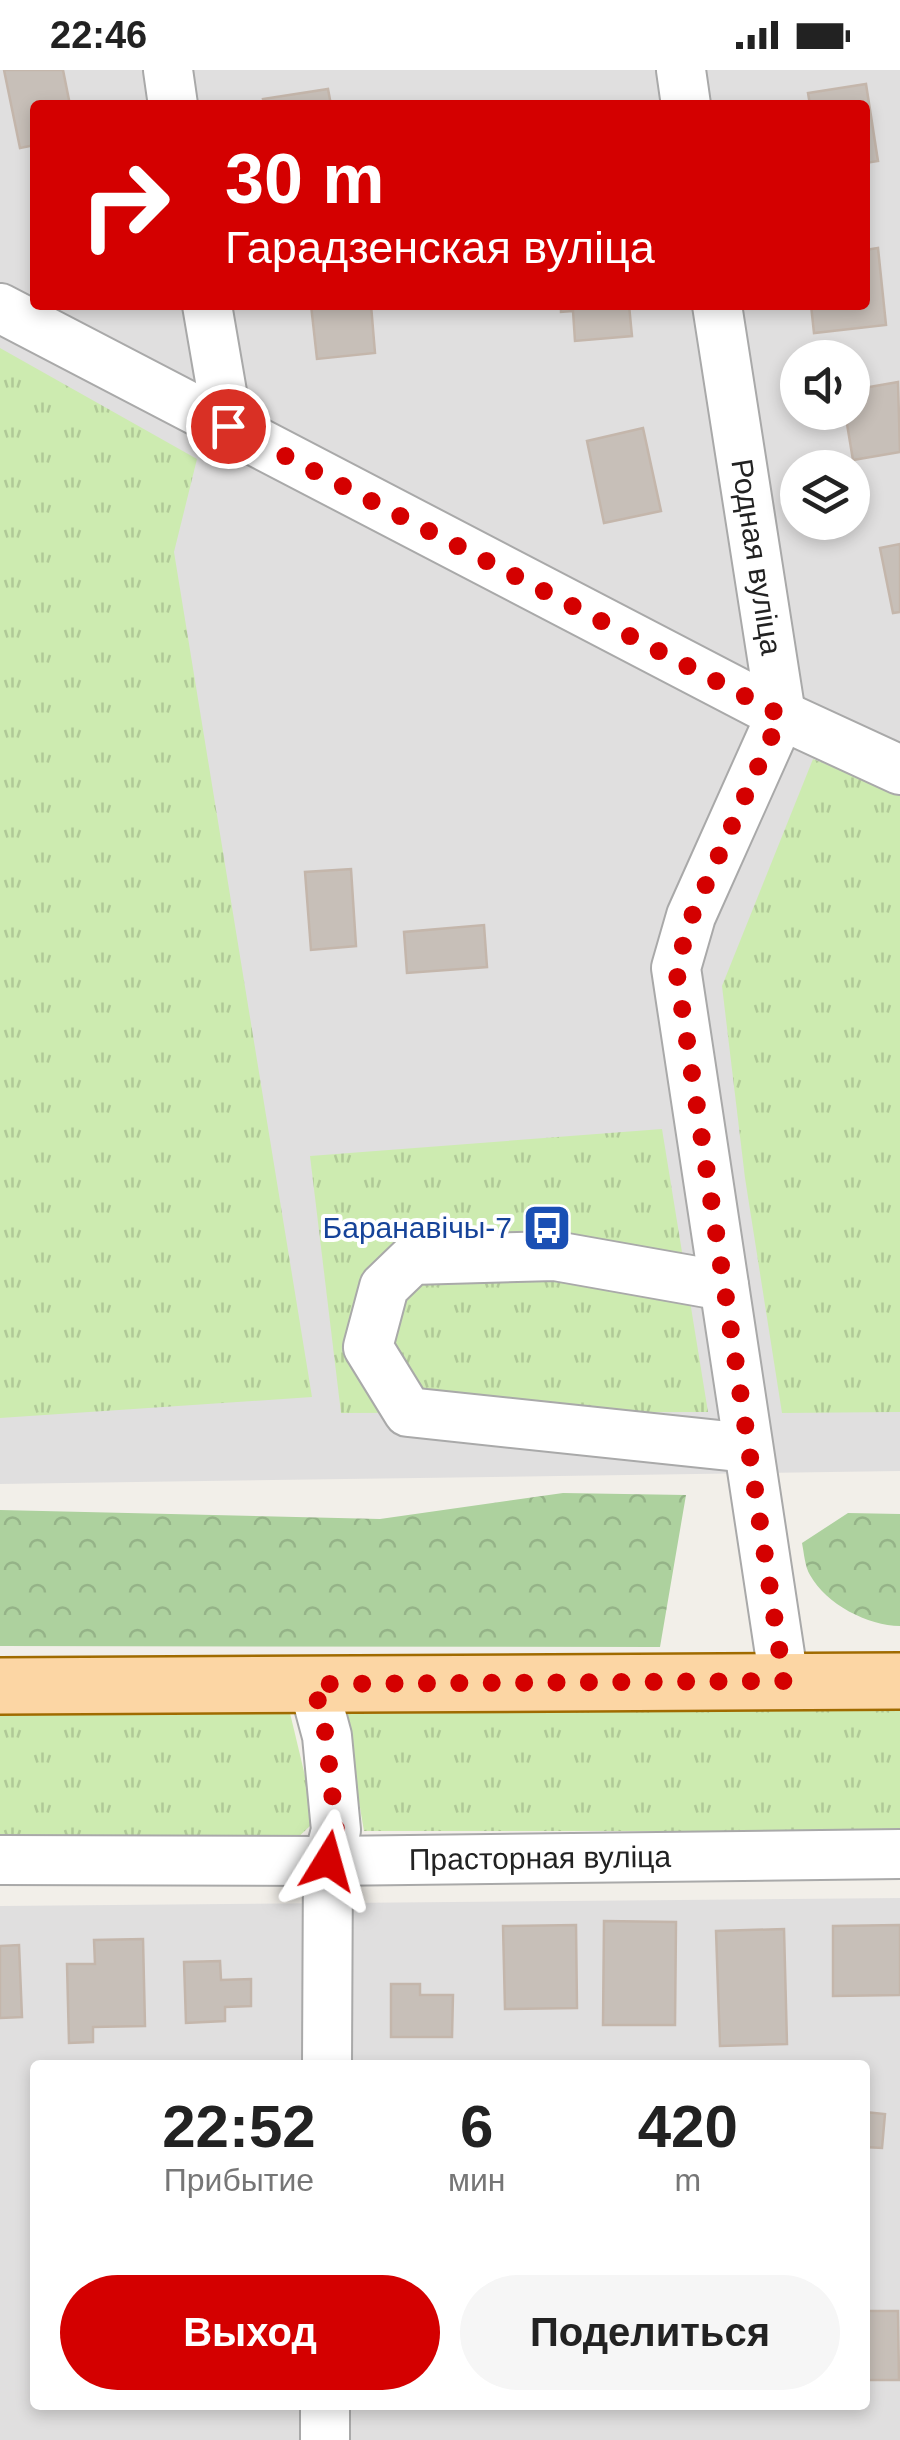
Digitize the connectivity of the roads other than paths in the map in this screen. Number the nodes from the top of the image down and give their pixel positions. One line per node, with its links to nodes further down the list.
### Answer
1 (168, 70): 3 (street)
2 (681, 70): 4 (street)
3 (173, 100)
4 (685, 100)
5 (0, 308): 8 (street)
6 (208, 310): 8 (street)
7 (718, 310): 9 (street, Родная вуліца)
8 (228, 426): 9 (street)
9 (781, 715): 10 (street); 11 (street)
10 (900, 770)
11 (724, 1286): 12 (street); 12 (street)
12 (748, 1448): 13 (street)
13 (784, 1681): 14 (main road); 15 (main road)
14 (900, 1681)
15 (314, 1684): 16 (main road); 19 (street)
16 (0, 1686)
17 (900, 1854): 19 (street, Прасторная вуліца)
18 (0, 1860): 19 (street, Прасторная вуліца)
19 (328, 1861): 20 (street)
20 (327, 2060)
21 (325, 2410): 22 (street)
22 (325, 2440)

